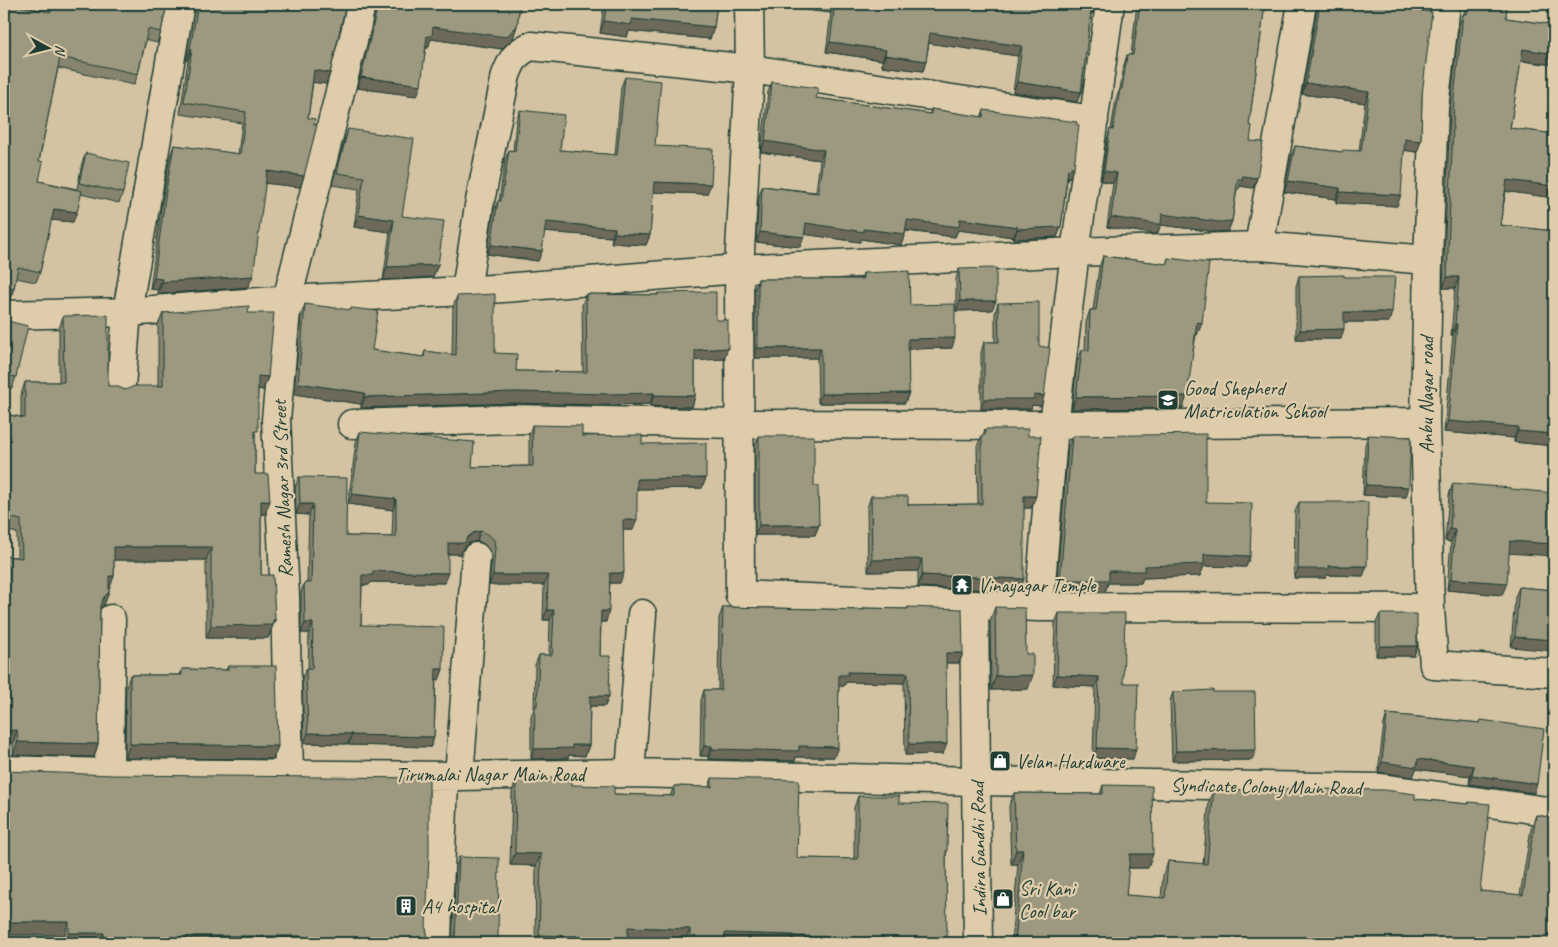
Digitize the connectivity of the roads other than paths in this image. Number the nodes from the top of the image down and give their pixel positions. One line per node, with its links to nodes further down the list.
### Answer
1 (180, 4): 15 (street)
2 (361, 4): 14 (street, Ramesh Nagar 3rd Street)
3 (749, 4): 7 (street)
4 (1110, 4): 8 (street)
5 (1302, 4): 9 (street)
6 (1446, 4): 11 (street, Anbu Nagar road)
7 (750, 69): 8 (street); 12 (street); 13 (street)
8 (1094, 120): 10 (street)
9 (1259, 246): 10 (street); 11 (street)
10 (1075, 252): 12 (street); 21 (street)
11 (1428, 260): 18 (street, Anbu Nagar road)
12 (739, 269): 13 (street); 20 (street)
13 (466, 292): 14 (street)
14 (287, 300): 15 (street); 32 (street, Ramesh Nagar 3rd Street)
15 (126, 312): 16 (street); 17 (street)
16 (4, 315)
17 (122, 388)
18 (1425, 422): 21 (street); 25 (street, Anbu Nagar road)
19 (352, 424): 20 (street)
20 (739, 424): 21 (street); 23 (street)
21 (1054, 425): 24 (street)
22 (476, 557): 33 (street)
23 (974, 605): 24 (street); 34 (street, Indira Gandhi Road)
24 (1040, 607): 25 (street)
25 (1430, 608): 28 (street, Anbu Nagar road)
26 (642, 614): 31 (street)
27 (111, 619): 30 (street)
28 (1554, 672)
29 (4, 770): 30 (street, Tirumalai Nagar Main Road)
30 (109, 773): 32 (street, Tirumalai Nagar Main Road)
31 (630, 773): 33 (street, Tirumalai Nagar Main Road); 34 (street, Tirumalai Nagar Main Road)
32 (289, 774): 33 (street, Tirumalai Nagar Main Road)
33 (452, 776): 36 (street)
34 (977, 781): 35 (street, Syndicate Colony Main Road); 37 (street, Indira Gandhi Road)
35 (1554, 812)
36 (437, 943)
37 (978, 943)

